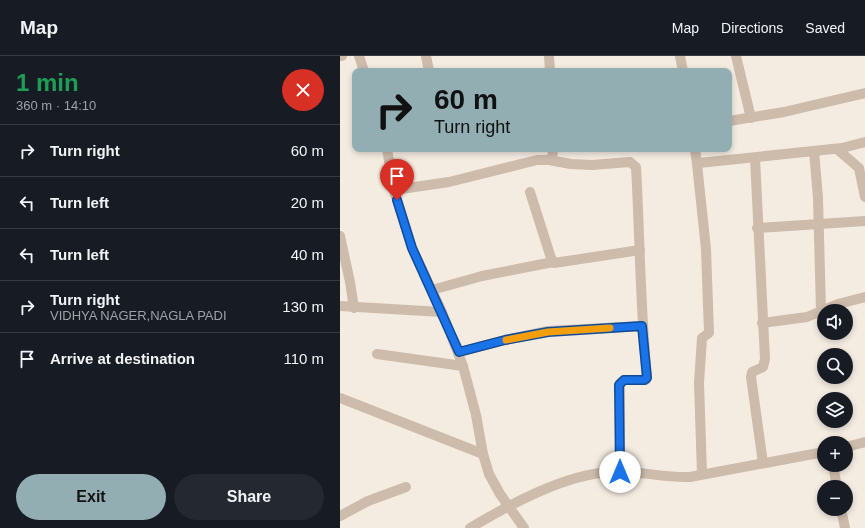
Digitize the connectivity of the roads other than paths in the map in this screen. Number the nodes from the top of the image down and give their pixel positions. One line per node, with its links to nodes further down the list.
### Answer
1 (359, 56): 6 (street)
2 (426, 56): 7 (street)
3 (549, 56): 8 (street)
4 (680, 56): 9 (street)
5 (736, 56): 11 (street)
6 (363, 68)
7 (428, 68)
8 (550, 68)
9 (682, 68)
10 (865, 94): 11 (street)
11 (751, 118): 12 (street)
12 (732, 121)
13 (865, 142): 14 (street)
14 (837, 149): 15 (street); 22 (street)
15 (814, 151): 19 (street); 27 (street)
16 (388, 152): 23 (street)
17 (552, 152): 20 (street)
18 (695, 152): 21 (street)
19 (755, 158): 21 (street); 28 (street)
20 (552, 160): 23 (street); 30 (street)
21 (697, 164): 52 (street)
22 (862, 170): 25 (street)
23 (394, 190): 32 (street)
24 (530, 192): 31 (street)
25 (865, 197)
26 (865, 221): 27 (street)
27 (819, 224): 28 (street); 34 (street)
28 (758, 228): 40 (street)
29 (340, 236): 37 (street)
30 (640, 250): 31 (street); 41 (street)
31 (553, 262): 32 (street)
32 (432, 290): 38 (street)
33 (865, 297): 35 (street)
34 (821, 304)
35 (838, 304)
36 (340, 306): 37 (street)
37 (354, 308): 38 (street)
38 (442, 312): 42 (street)
39 (817, 313): 40 (street)
40 (762, 323): 50 (street)
41 (642, 326): 42 (street); 51 (street)
42 (459, 352): 44 (street)
43 (377, 354): 44 (street)
44 (463, 366): 49 (street)
45 (340, 398): 49 (street)
46 (865, 442): 47 (street)
47 (853, 445)
48 (817, 453): 50 (street)
49 (483, 454): 54 (street)
50 (763, 463): 52 (street)
51 (620, 472): 52 (street); 54 (street)
52 (702, 474)
53 (406, 487): 55 (street)
54 (509, 507): 57 (street); 58 (street)
55 (340, 516)
56 (842, 516): 59 (street)
57 (470, 528)
58 (524, 528)
59 (845, 528)

